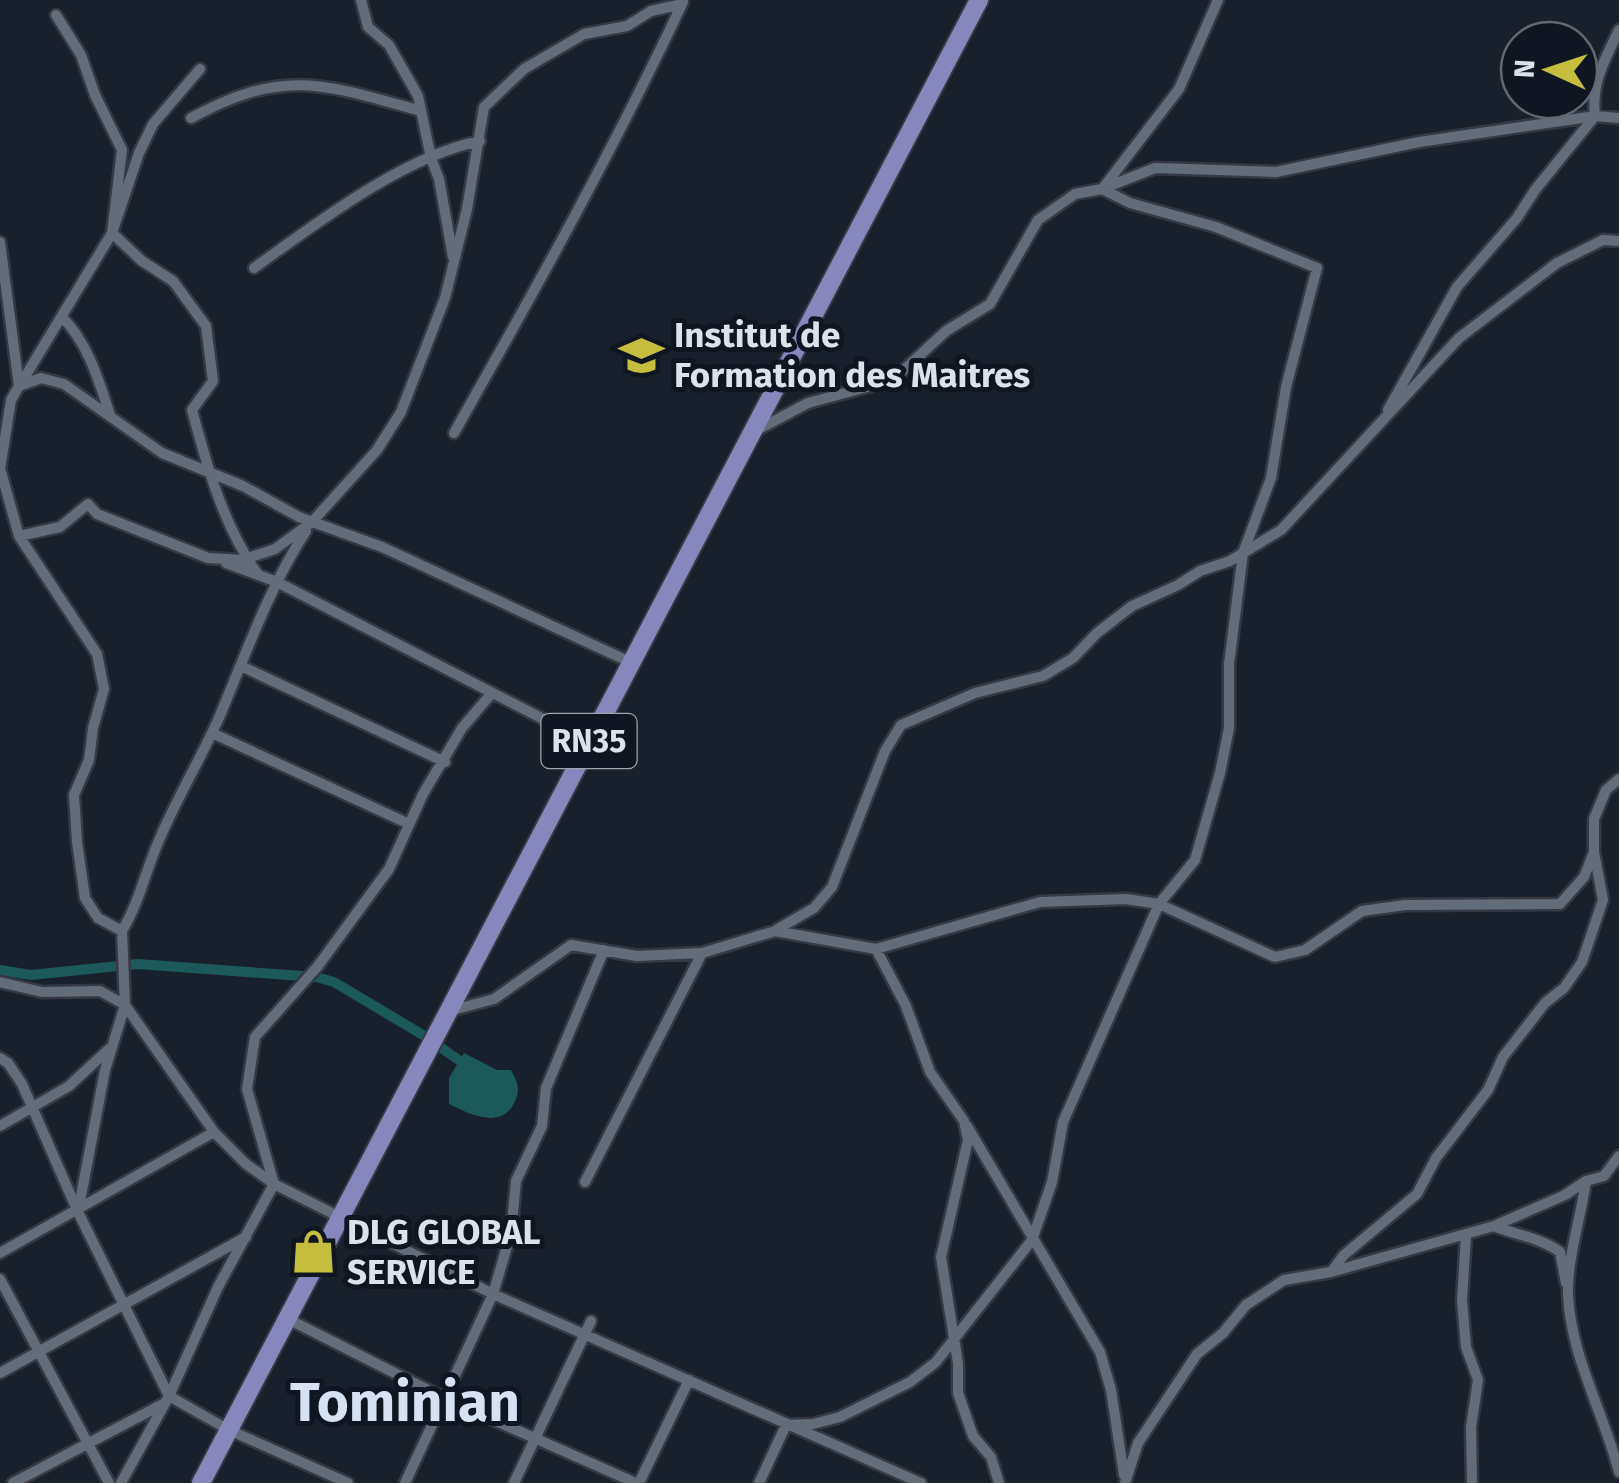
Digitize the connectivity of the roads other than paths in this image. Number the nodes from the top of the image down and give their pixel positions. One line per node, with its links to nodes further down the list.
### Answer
1 (361, 0): 9 (street)
2 (979, 0): 24 (main road, RN35)
3 (1218, 0): 15 (street)
4 (683, 2): 13 (street); 26 (street)
5 (56, 15): 16 (street)
6 (1619, 30): 8 (street)
7 (200, 69): 16 (street)
8 (1599, 72)
9 (421, 111): 10 (street); 14 (street)
10 (191, 118)
11 (1568, 120): 15 (street)
12 (1592, 120): 25 (street)
13 (480, 141): 14 (street); 19 (street)
14 (431, 158): 19 (street); 20 (street)
15 (1102, 188): 24 (street); 31 (street)
16 (112, 233): 21 (street); 28 (street)
17 (1619, 241): 25 (street)
18 (0, 242): 22 (street)
19 (454, 263): 29 (street)
20 (254, 268)
21 (62, 317): 22 (street); 23 (street)
22 (19, 386): 23 (street); 27 (street)
23 (110, 416): 28 (street)
24 (751, 433): 36 (main road, RN35)
25 (1374, 433): 31 (street)
26 (454, 434)
27 (0, 468): 30 (street)
28 (208, 472): 29 (street); 33 (street)
29 (312, 522): 33 (street); 35 (street); 36 (street)
30 (19, 536): 32 (street); 48 (street)
31 (1243, 553): 46 (street); 49 (street)
32 (208, 558): 33 (street); 34 (street)
33 (246, 558): 34 (street)
34 (256, 573): 35 (street)
35 (277, 582): 37 (street); 38 (street)
36 (630, 662): 40 (main road, RN35)
37 (241, 666): 39 (street); 41 (street)
38 (492, 693): 40 (street); 41 (street)
39 (212, 733): 43 (street); 48 (street)
40 (588, 742): 55 (main road, RN35)
41 (445, 762): 43 (street)
42 (1619, 779): 44 (street)
43 (408, 823): 67 (street)
44 (1594, 852): 45 (street); 46 (street)
45 (1604, 900): 47 (street); 75 (street)
46 (1159, 904): 51 (street); 73 (street)
47 (1619, 906)
48 (122, 930): 54 (street)
49 (775, 931): 51 (street); 52 (street)
50 (604, 950): 52 (street); 55 (street); 78 (street)
51 (876, 950): 59 (street)
52 (702, 953): 66 (street)
53 (0, 982): 54 (street)
54 (125, 1006): 56 (street); 61 (street)
55 (448, 1011): 69 (main road, RN35)
56 (112, 1046): 58 (street); 68 (street)
57 (0, 1058): 58 (street)
58 (32, 1108): 60 (street); 68 (street)
59 (964, 1121): 73 (street); 83 (street)
60 (0, 1126)
61 (214, 1132): 67 (street); 68 (street)
62 (1619, 1156): 64 (street)
63 (1619, 1172): 64 (street)
64 (1604, 1176): 65 (street)
65 (1586, 1180): 70 (street); 77 (street)
66 (585, 1182)
67 (274, 1184): 69 (street); 71 (street)
68 (78, 1212): 74 (street); 79 (street)
69 (339, 1217): 78 (street); 80 (main road, RN35)
70 (1494, 1226): 72 (street); 77 (street)
71 (247, 1236): 79 (street); 88 (street)
72 (1466, 1236): 75 (street); 108 (street)
73 (1032, 1240): 83 (street); 95 (street)
74 (0, 1253)
75 (1331, 1272): 95 (street)
76 (0, 1279): 84 (street)
77 (1568, 1293): 94 (street)
78 (493, 1294): 82 (street); 87 (street)
79 (124, 1303): 84 (street); 88 (street)
80 (286, 1318): 87 (street); 90 (main road, RN35)
81 (591, 1321): 82 (street)
82 (584, 1334): 86 (street); 91 (street)
83 (953, 1339): 89 (street); 107 (street)
84 (40, 1351): 85 (street); 92 (street)
85 (0, 1374)
86 (689, 1380): 89 (street); 103 (street)
87 (444, 1398): 91 (street); 101 (street)
88 (167, 1400): 90 (street); 92 (street); 98 (street)
89 (786, 1425): 93 (street); 104 (street)
90 (229, 1430): 99 (main road, RN35); 100 (street)
91 (535, 1437): 102 (street); 103 (street)
92 (88, 1442): 96 (street); 97 (street)
93 (890, 1470): 105 (street); 106 (street)
94 (1619, 1472)
95 (1125, 1482)
96 (13, 1483)
97 (109, 1483)
98 (121, 1483)
99 (201, 1483)
100 (348, 1483)
101 (404, 1483)
102 (514, 1483)
103 (637, 1483)
104 (759, 1483)
105 (884, 1483)
106 (921, 1483)
107 (1000, 1483)
108 (1472, 1483)

